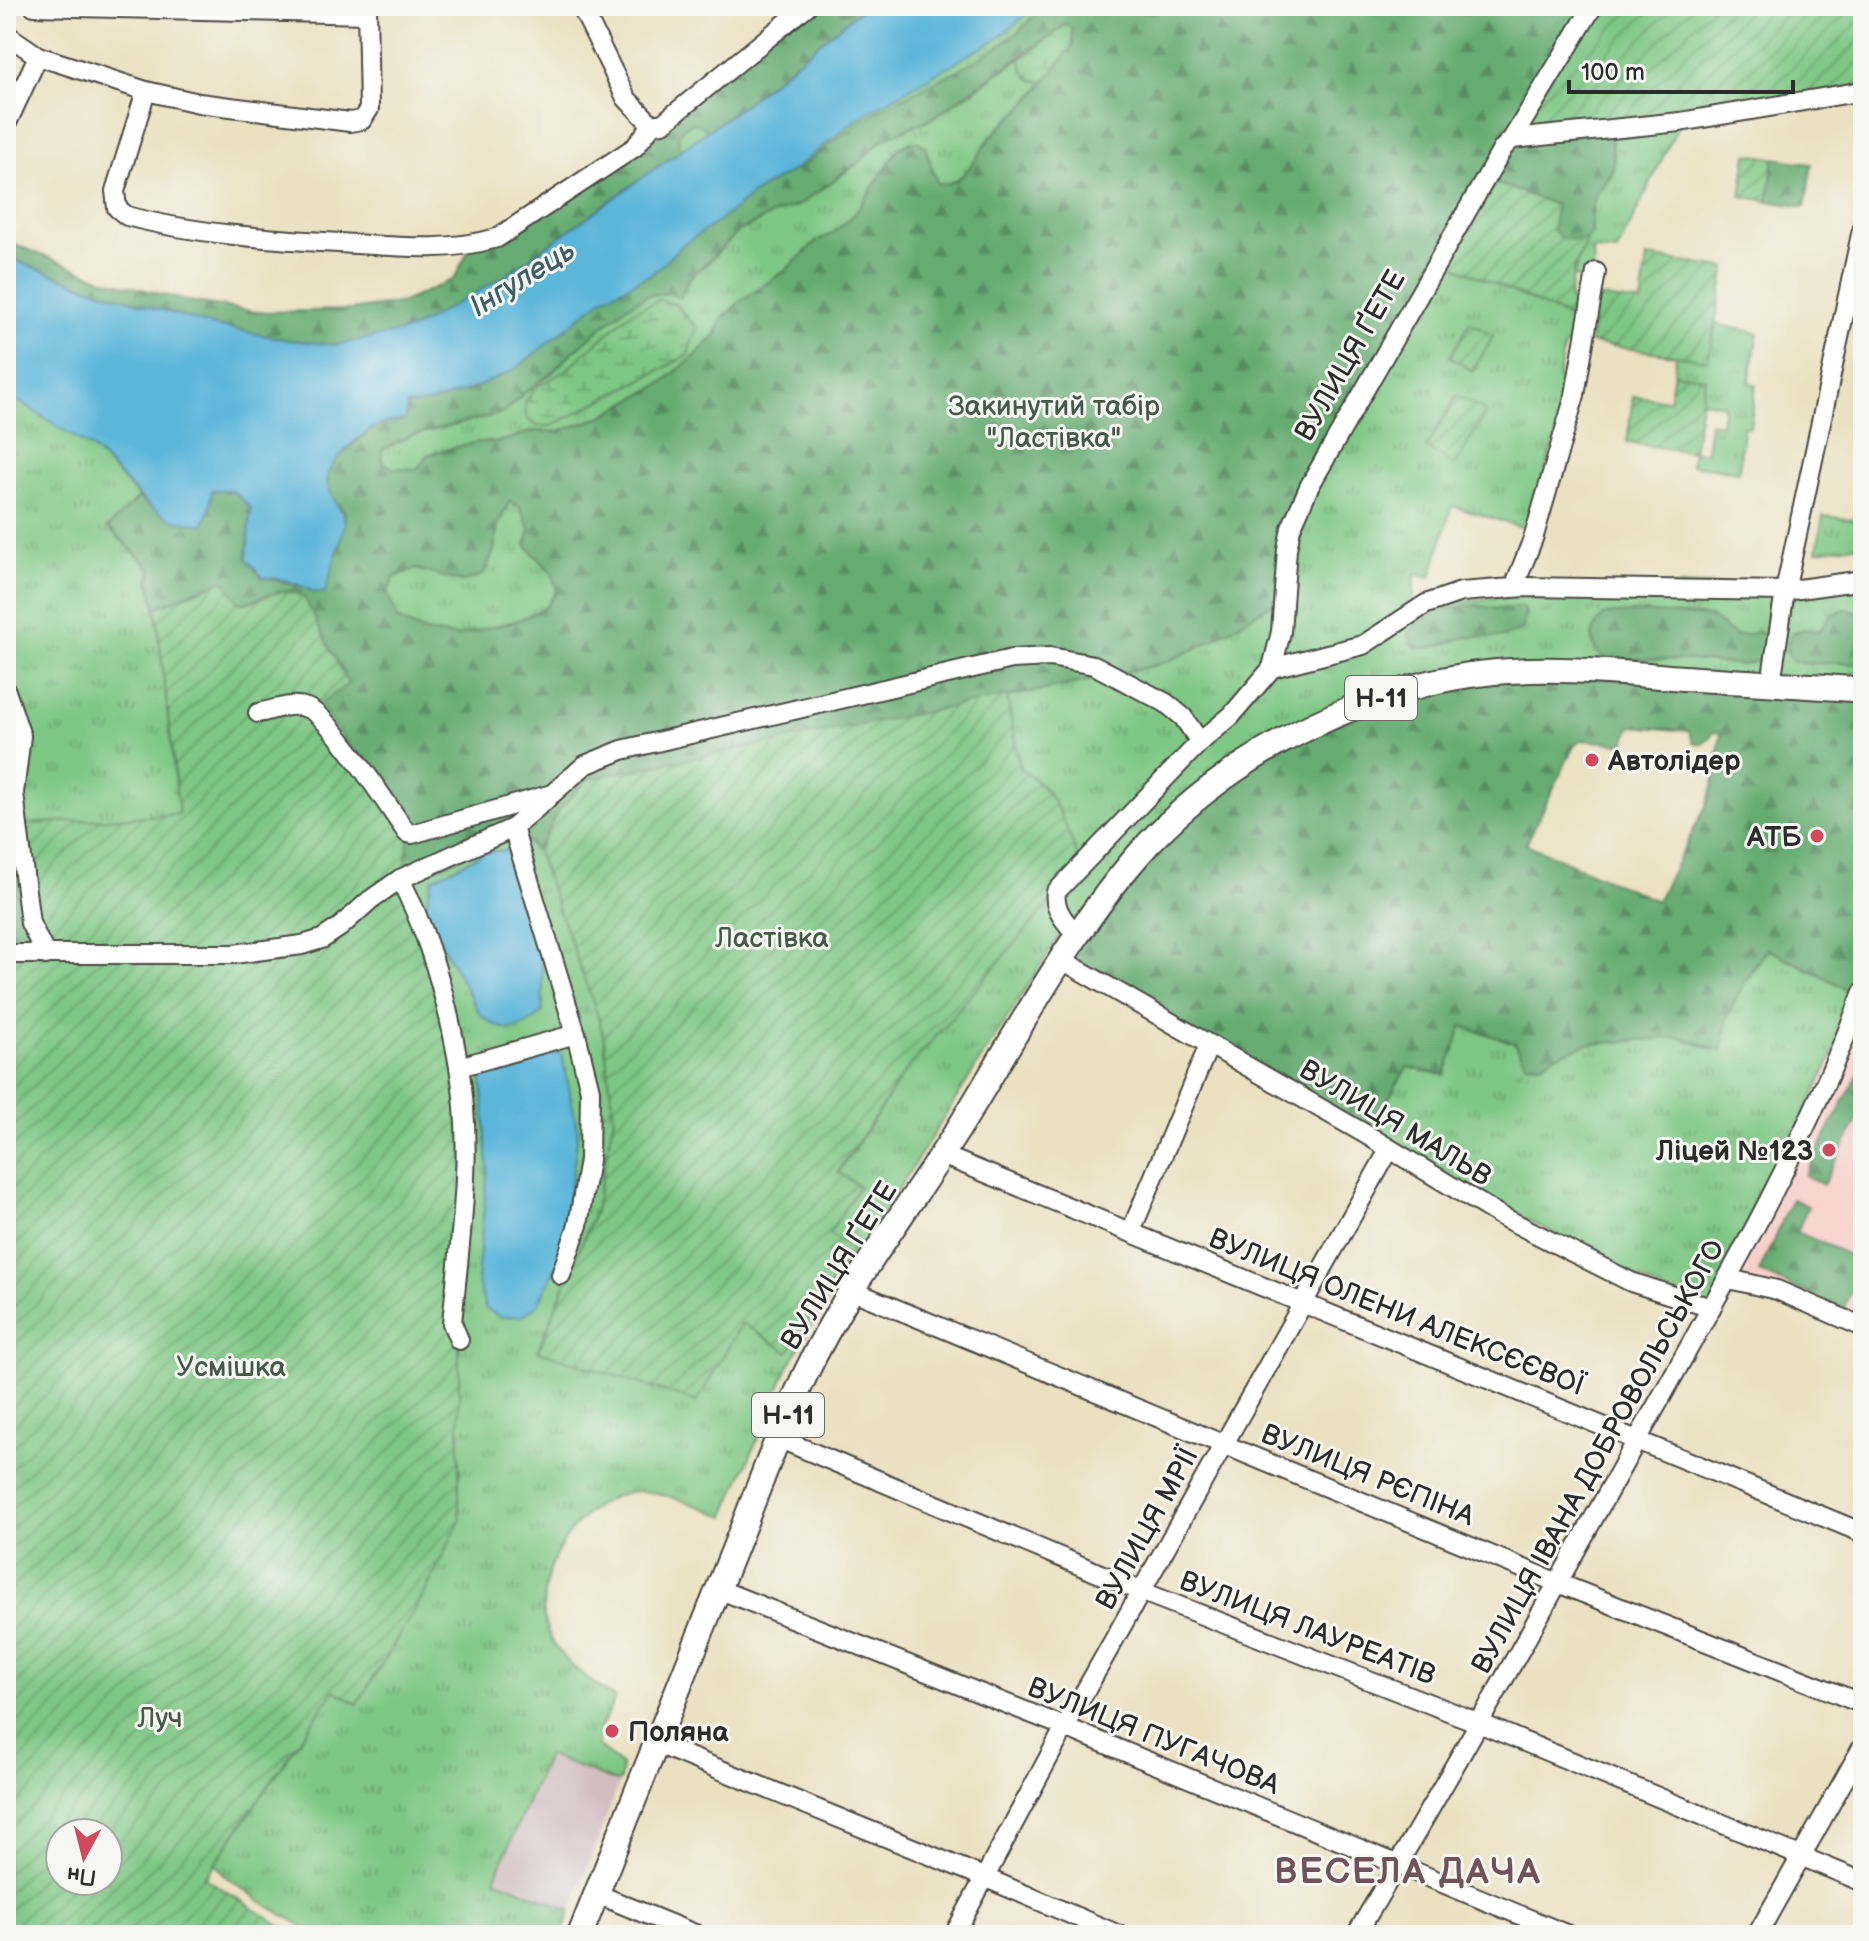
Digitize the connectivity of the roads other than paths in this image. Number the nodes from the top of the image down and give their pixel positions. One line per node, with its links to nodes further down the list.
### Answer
1 (34, 6): 5 (street)
2 (581, 6): 11 (street)
3 (807, 6): 11 (street)
4 (1593, 6): 12 (street, ВУЛИЦЯ ҐЕТЕ)
5 (367, 10): 8 (street)
6 (6, 34): 7 (street)
7 (38, 56): 8 (street); 10 (street)
8 (146, 91): 11 (street)
9 (1863, 91): 12 (street)
10 (6, 125)
11 (652, 125)
12 (1512, 139): 18 (street, ВУЛИЦЯ ҐЕТЕ)
13 (1863, 225): 17 (street)
14 (1596, 272): 16 (street)
15 (1863, 580): 17 (street)
16 (1514, 587): 17 (street); 18 (street)
17 (1785, 591): 19 (street)
18 (1272, 668): 23 (street, ВУЛИЦЯ ҐЕТЕ)
19 (1771, 683): 20 (main road, Н-11); 27 (main road, Н-11)
20 (1863, 690)
21 (6, 691): 29 (street)
22 (258, 713): 24 (street)
23 (1200, 742): 24 (street); 27 (street, ВУЛИЦЯ ҐЕТЕ)
24 (552, 794): 25 (street)
25 (513, 828): 26 (street); 32 (street)
26 (400, 879): 29 (street); 34 (street)
27 (1078, 936): 30 (main road, ВУЛИЦЯ ҐЕТЕ / Н-11)
28 (6, 954): 29 (street)
29 (46, 955)
30 (1062, 960): 33 (street, ВУЛИЦЯ МАЛЬВ); 36 (main road, ВУЛИЦЯ ҐЕТЕ / Н-11)
31 (1863, 992): 39 (street, ВУЛИЦЯ ІВАНА ДОБРОВОЛЬСЬКОГО)
32 (576, 1034): 34 (street); 38 (street)
33 (1209, 1045): 35 (street, ВУЛИЦЯ МАЛЬВ); 37 (street)
34 (459, 1067): 44 (street)
35 (1389, 1150): 41 (street, ВУЛИЦЯ МРІЇ); 42 (street, ВУЛИЦЯ МАЛЬВ)
36 (942, 1155): 37 (street, ВУЛИЦЯ ОЛЕНИ АЛЕКСЄЄВОЇ); 40 (main road, ВУЛИЦЯ ҐЕТЕ / Н-11)
37 (1131, 1231): 41 (street, ВУЛИЦЯ ОЛЕНИ АЛЕКСЄЄВОЇ)
38 (561, 1275)
39 (1729, 1279): 42 (street, ВУЛИЦЯ ІВАНА ДОБРОВОЛЬСЬКОГО); 43 (street)
40 (853, 1291): 45 (main road, ВУЛИЦЯ ҐЕТЕ / Н-11); 47 (street, ВУЛИЦЯ РЄПІНА)
41 (1304, 1304): 46 (street, ВУЛИЦЯ ОЛЕНИ АЛЕКСЄЄВОЇ); 47 (street, ВУЛИЦЯ МРІЇ)
42 (1711, 1308): 46 (street, ВУЛИЦЯ ІВАНА ДОБРОВОЛЬСЬКОГО)
43 (1863, 1327)
44 (459, 1340)
45 (778, 1438): 50 (main road, ВУЛИЦЯ ҐЕТЕ / Н-11); 51 (street, ВУЛИЦЯ ЛАУРЕАТІВ)
46 (1637, 1441): 48 (street, ВУЛИЦЯ ОЛЕНИ АЛЕКСЄЄВОЇ); 49 (street, ВУЛИЦЯ ІВАНА ДОБРОВОЛЬСЬКОГО)
47 (1224, 1445): 49 (street, ВУЛИЦЯ РЄПІНА); 51 (street, ВУЛИЦЯ МРІЇ)
48 (1863, 1533)
49 (1558, 1583): 52 (street, ВУЛИЦЯ РЄПІНА); 53 (street, ВУЛИЦЯ ІВАНА ДОБРОВОЛЬСЬКОГО)
50 (718, 1589): 54 (street, ВУЛИЦЯ ПУГАЧОВА); 55 (main road, ВУЛИЦЯ ҐЕТЕ / Н-11)
51 (1143, 1592): 53 (street, ВУЛИЦЯ ЛАУРЕАТІВ); 54 (street, ВУЛИЦЯ МРІЇ)
52 (1863, 1704)
53 (1479, 1723): 57 (street, ВУЛИЦЯ ЛАУРЕАТІВ); 58 (street, ВУЛИЦЯ ІВАНА ДОБРОВОЛЬСЬКОГО)
54 (1065, 1727): 58 (street, ВУЛИЦЯ ПУГАЧОВА); 59 (street, ВУЛИЦЯ МРІЇ)
55 (655, 1743): 59 (street); 61 (main road, ВУЛИЦЯ ҐЕТЕ / Н-11)
56 (1863, 1746): 57 (street)
57 (1800, 1857): 60 (street, ВУЛИЦЯ ЛАУРЕАТІВ); 68 (street)
58 (1397, 1866): 66 (street, ВУЛИЦЯ ІВАНА ДОБРОВОЛЬСЬКОГО); 67 (street, ВУЛИЦЯ ПУГАЧОВА)
59 (986, 1878): 64 (street, ВУЛИЦЯ МРІЇ); 65 (street)
60 (1863, 1882)
61 (597, 1894): 62 (main road, ВУЛИЦЯ ҐЕТЕ / Н-11); 63 (street)
62 (580, 1935)
63 (697, 1935)
64 (954, 1935)
65 (1119, 1935)
66 (1356, 1935)
67 (1568, 1935)
68 (1757, 1935)

